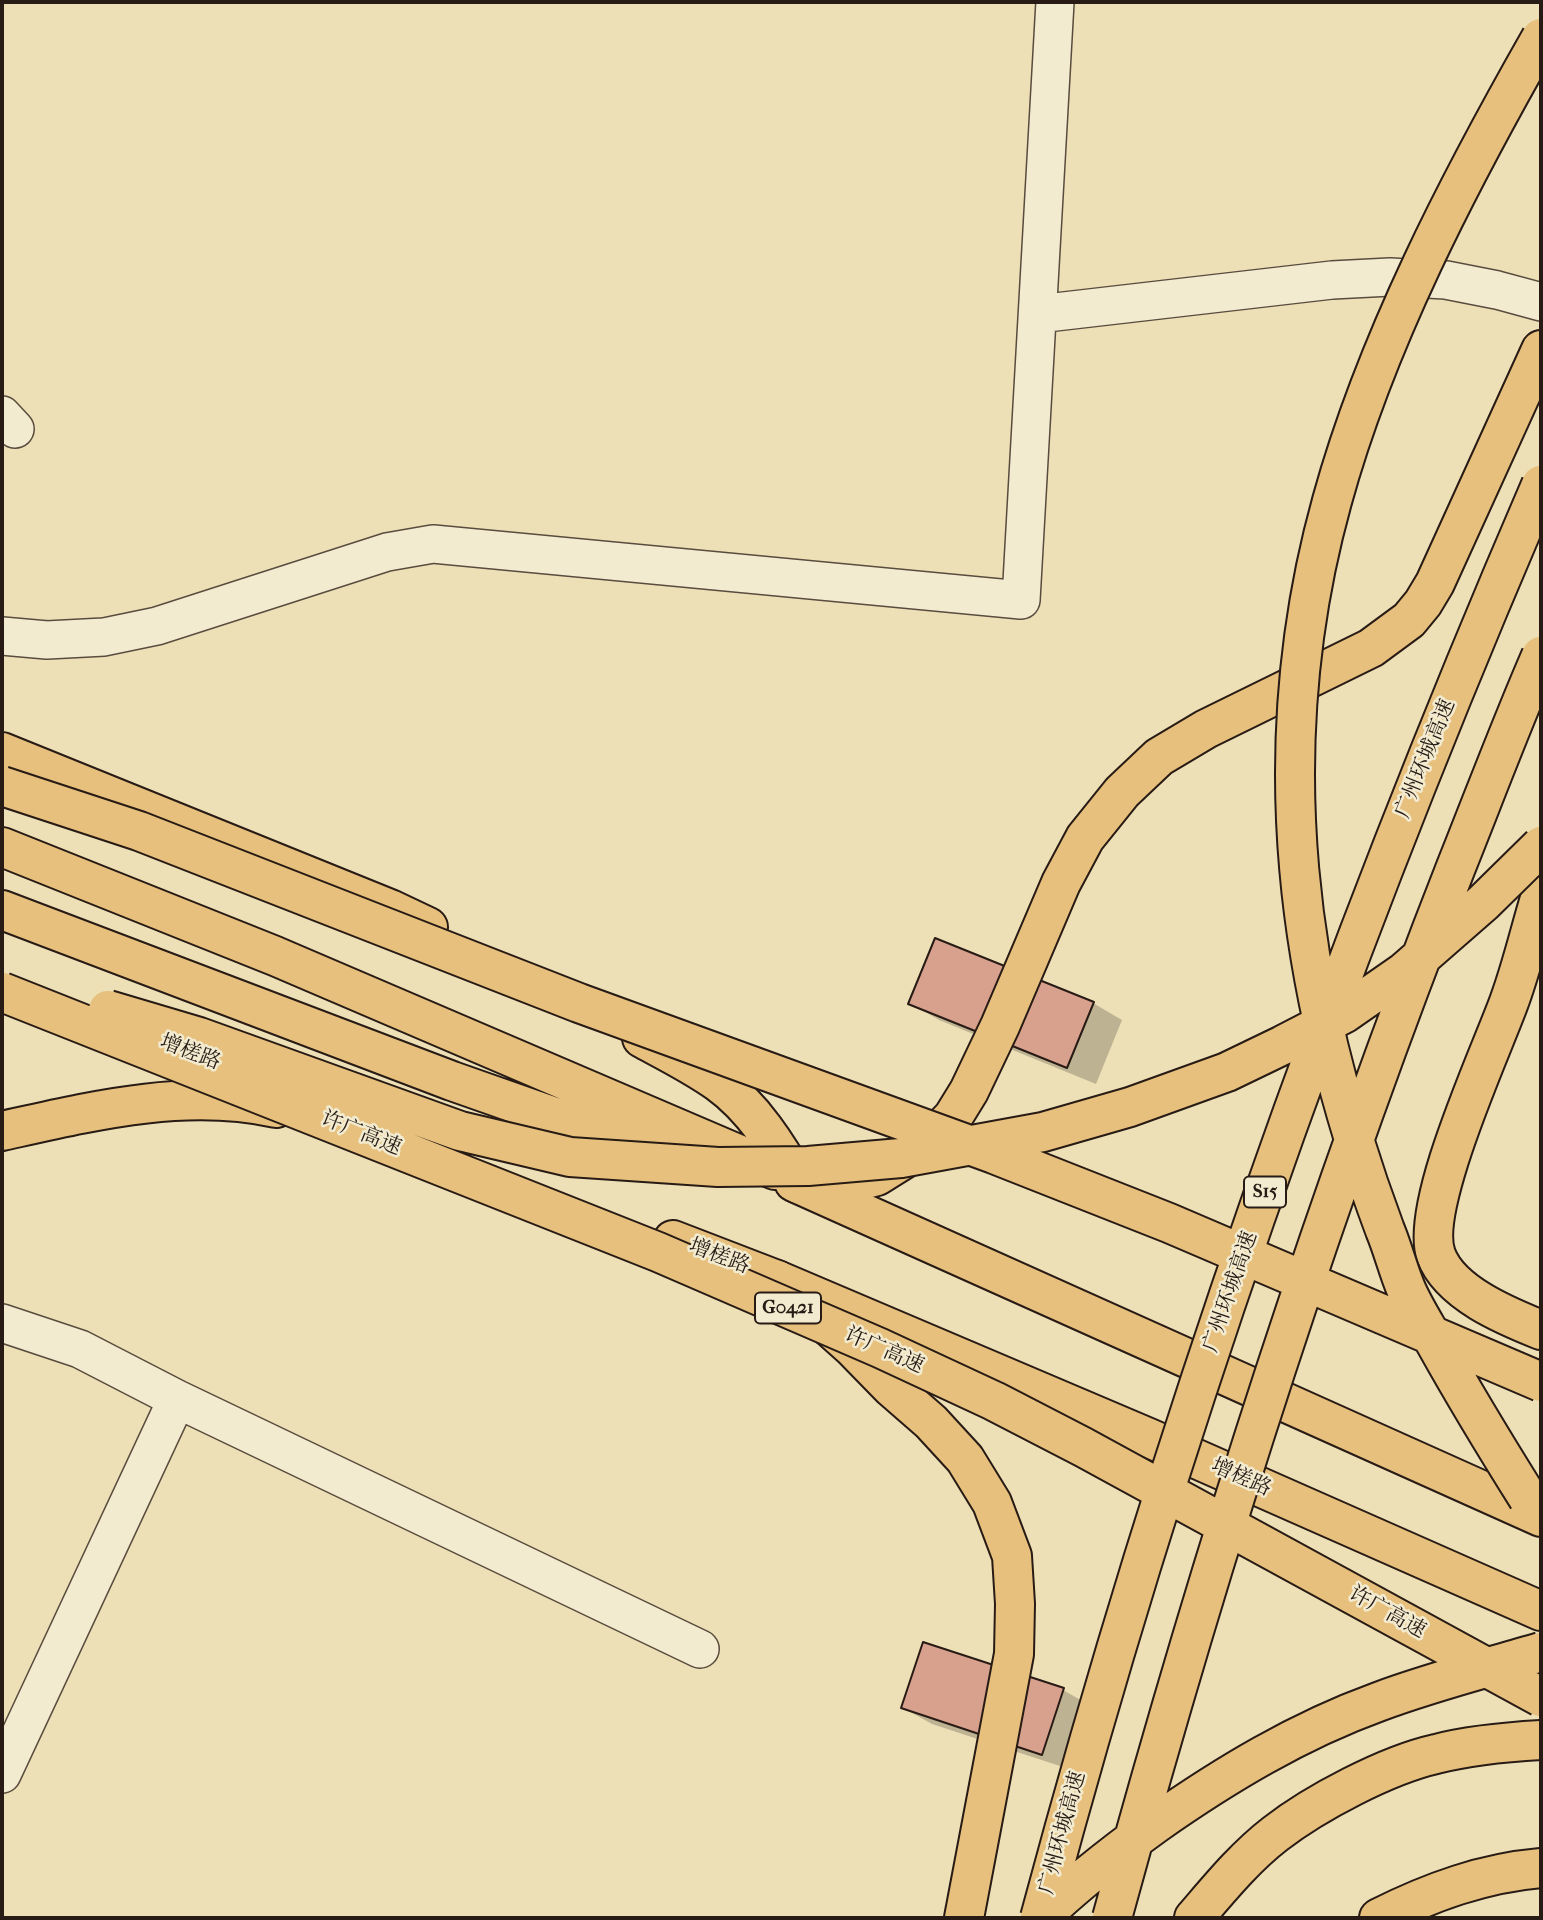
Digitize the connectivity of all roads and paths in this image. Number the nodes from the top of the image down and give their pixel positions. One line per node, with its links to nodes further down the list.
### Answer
1 (1055, 2): 4 (street)
2 (1541, 38): 27 (main road, bridge)
3 (1541, 302): 4 (street)
4 (1038, 314): 7 (street)
5 (1541, 350): 19 (main road)
6 (1541, 485): 36 (main road, 广州环城高速 / S15, bridge)
7 (2, 636)
8 (1541, 656): 37 (main road, bridge)
9 (2, 752): 19 (main road)
10 (2, 786): 23 (main road, bridge)
11 (2, 846): 19 (main road)
12 (1541, 846): 15 (main road, bridge)
13 (1541, 895): 22 (main road)
14 (2, 910): 19 (main road)
15 (2, 979): 18 (main road, 增槎路)
16 (2, 992): 31 (main road, 许广高速 / G0421, bridge)
17 (2, 1131): 18 (main road)
18 (405, 1136): 20 (main road, 增槎路)
19 (799, 1184): 25 (main road)
20 (777, 1280): 28 (main road, 增槎路); 35 (main road)
21 (2, 1323): 24 (street)
22 (1541, 1330)
23 (1541, 1382)
24 (177, 1399): 29 (street); 33 (street)
25 (1437, 1471): 26 (main road); 27 (main road)
26 (1541, 1490)
27 (1541, 1516)
28 (1541, 1611)
29 (700, 1648)
30 (1541, 1652): 36 (main road, bridge)
31 (1541, 1697)
32 (1541, 1740): 38 (main road)
33 (2, 1774)
34 (1541, 1868): 39 (main road)
35 (964, 1918)
36 (1040, 1918)
37 (1112, 1918)
38 (1194, 1918)
39 (1379, 1918)

